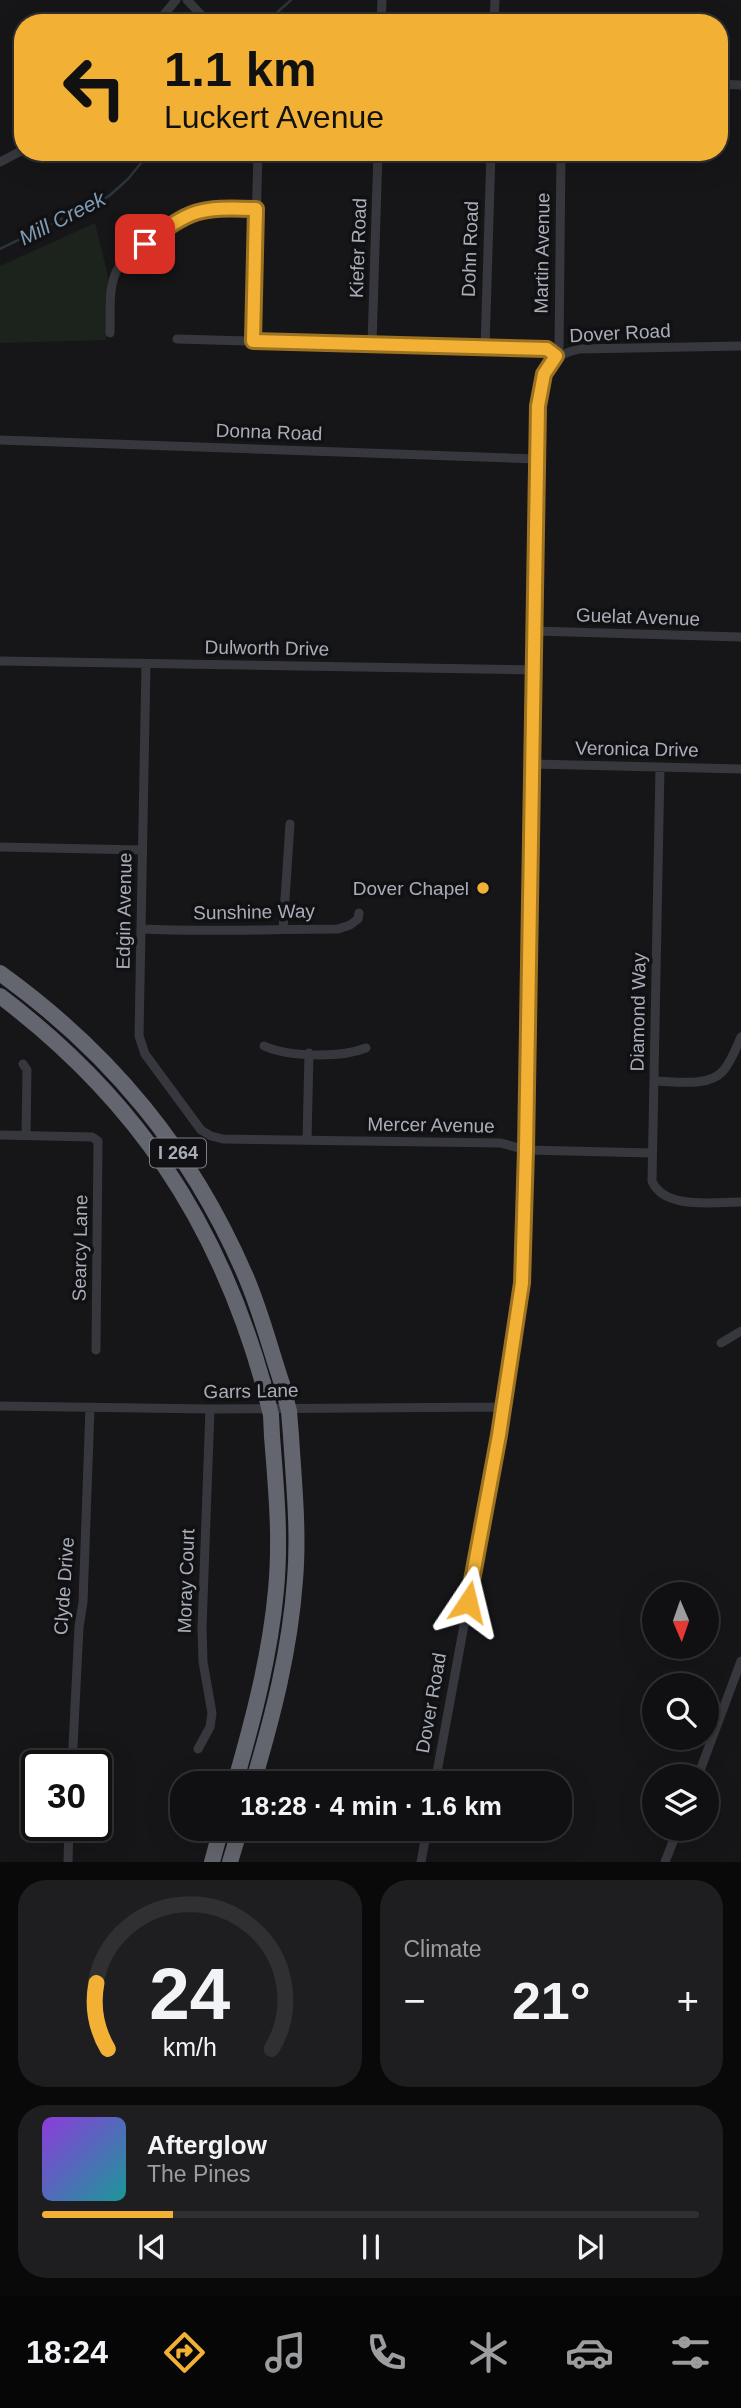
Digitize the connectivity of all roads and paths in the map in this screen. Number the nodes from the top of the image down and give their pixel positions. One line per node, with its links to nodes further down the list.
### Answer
1 (176, 0): 3 (street)
2 (187, 0): 4 (street)
3 (164, 14)
4 (200, 14)
5 (258, 161): 9 (street)
6 (378, 161): 13 (street, Kiefer Road)
7 (491, 161): 15 (street, Dohn Road)
8 (561, 161): 16 (street, Martin Avenue)
9 (256, 209): 10 (street); 12 (street)
10 (110, 333)
11 (177, 339): 12 (street)
12 (253, 341): 13 (street)
13 (372, 344): 15 (street)
14 (741, 346): 16 (street, Dover Road)
15 (485, 348): 16 (street)
16 (558, 355): 18 (street, Dover Road)
17 (0, 440): 18 (street, Donna Road)
18 (537, 458): 19 (street, Dover Road)
19 (534, 632): 20 (street, Guelat Avenue); 23 (street, Dover Road)
20 (741, 637)
21 (0, 661): 22 (street, Dulworth Drive)
22 (146, 664): 23 (street, Dulworth Drive); 29 (street, Edgin Avenue)
23 (534, 670): 24 (street, Dover Road)
24 (533, 764): 25 (street, Veronica Drive); 45 (street, Dover Road)
25 (660, 767): 26 (street, Veronica Drive); 40 (street, Diamond Way)
26 (741, 769)
27 (290, 824): 32 (street)
28 (0, 847): 29 (street)
29 (142, 850): 31 (street, Edgin Avenue)
30 (359, 913): 32 (street, Sunshine Way)
31 (141, 929): 32 (street, Sunshine Way); 43 (street, Edgin Avenue)
32 (283, 929)
33 (0, 973): 60 (highway, I 264, bridge)
34 (0, 996): 59 (highway, I 264, bridge)
35 (741, 1037): 40 (street)
36 (264, 1046): 38 (street)
37 (366, 1048): 38 (street)
38 (309, 1053): 44 (street)
39 (23, 1064): 42 (street)
40 (654, 1081): 46 (street, Diamond Way)
41 (0, 1135): 42 (street)
42 (26, 1135): 50 (street, Searcy Lane)
43 (209, 1135): 44 (street, Mercer Avenue)
44 (307, 1140): 45 (street, Mercer Avenue)
45 (526, 1150): 46 (street, Mercer Avenue); 52 (street, Dover Road)
46 (652, 1153): 47 (street, Diamond Way)
47 (741, 1202)
48 (741, 1331): 49 (street)
49 (721, 1343)
50 (96, 1350)
51 (0, 1406): 53 (street, Garrs Lane)
52 (503, 1407): 54 (street, Garrs Lane); 61 (street, Dover Road)
53 (90, 1408): 54 (street, Garrs Lane); 57 (street, Clyde Drive)
54 (210, 1409): 56 (street, Moray Court)
55 (741, 1661): 58 (street)
56 (198, 1749)
57 (73, 1750)
58 (702, 1764)
59 (238, 1771)
60 (256, 1771)
61 (437, 1771)
62 (69, 1841): 67 (street)
63 (218, 1841): 68 (highway)
64 (236, 1841): 69 (highway)
65 (425, 1841): 70 (street)
66 (673, 1841): 71 (street)
67 (68, 1862)
68 (212, 1862)
69 (230, 1862)
70 (421, 1862)
71 (665, 1862)

